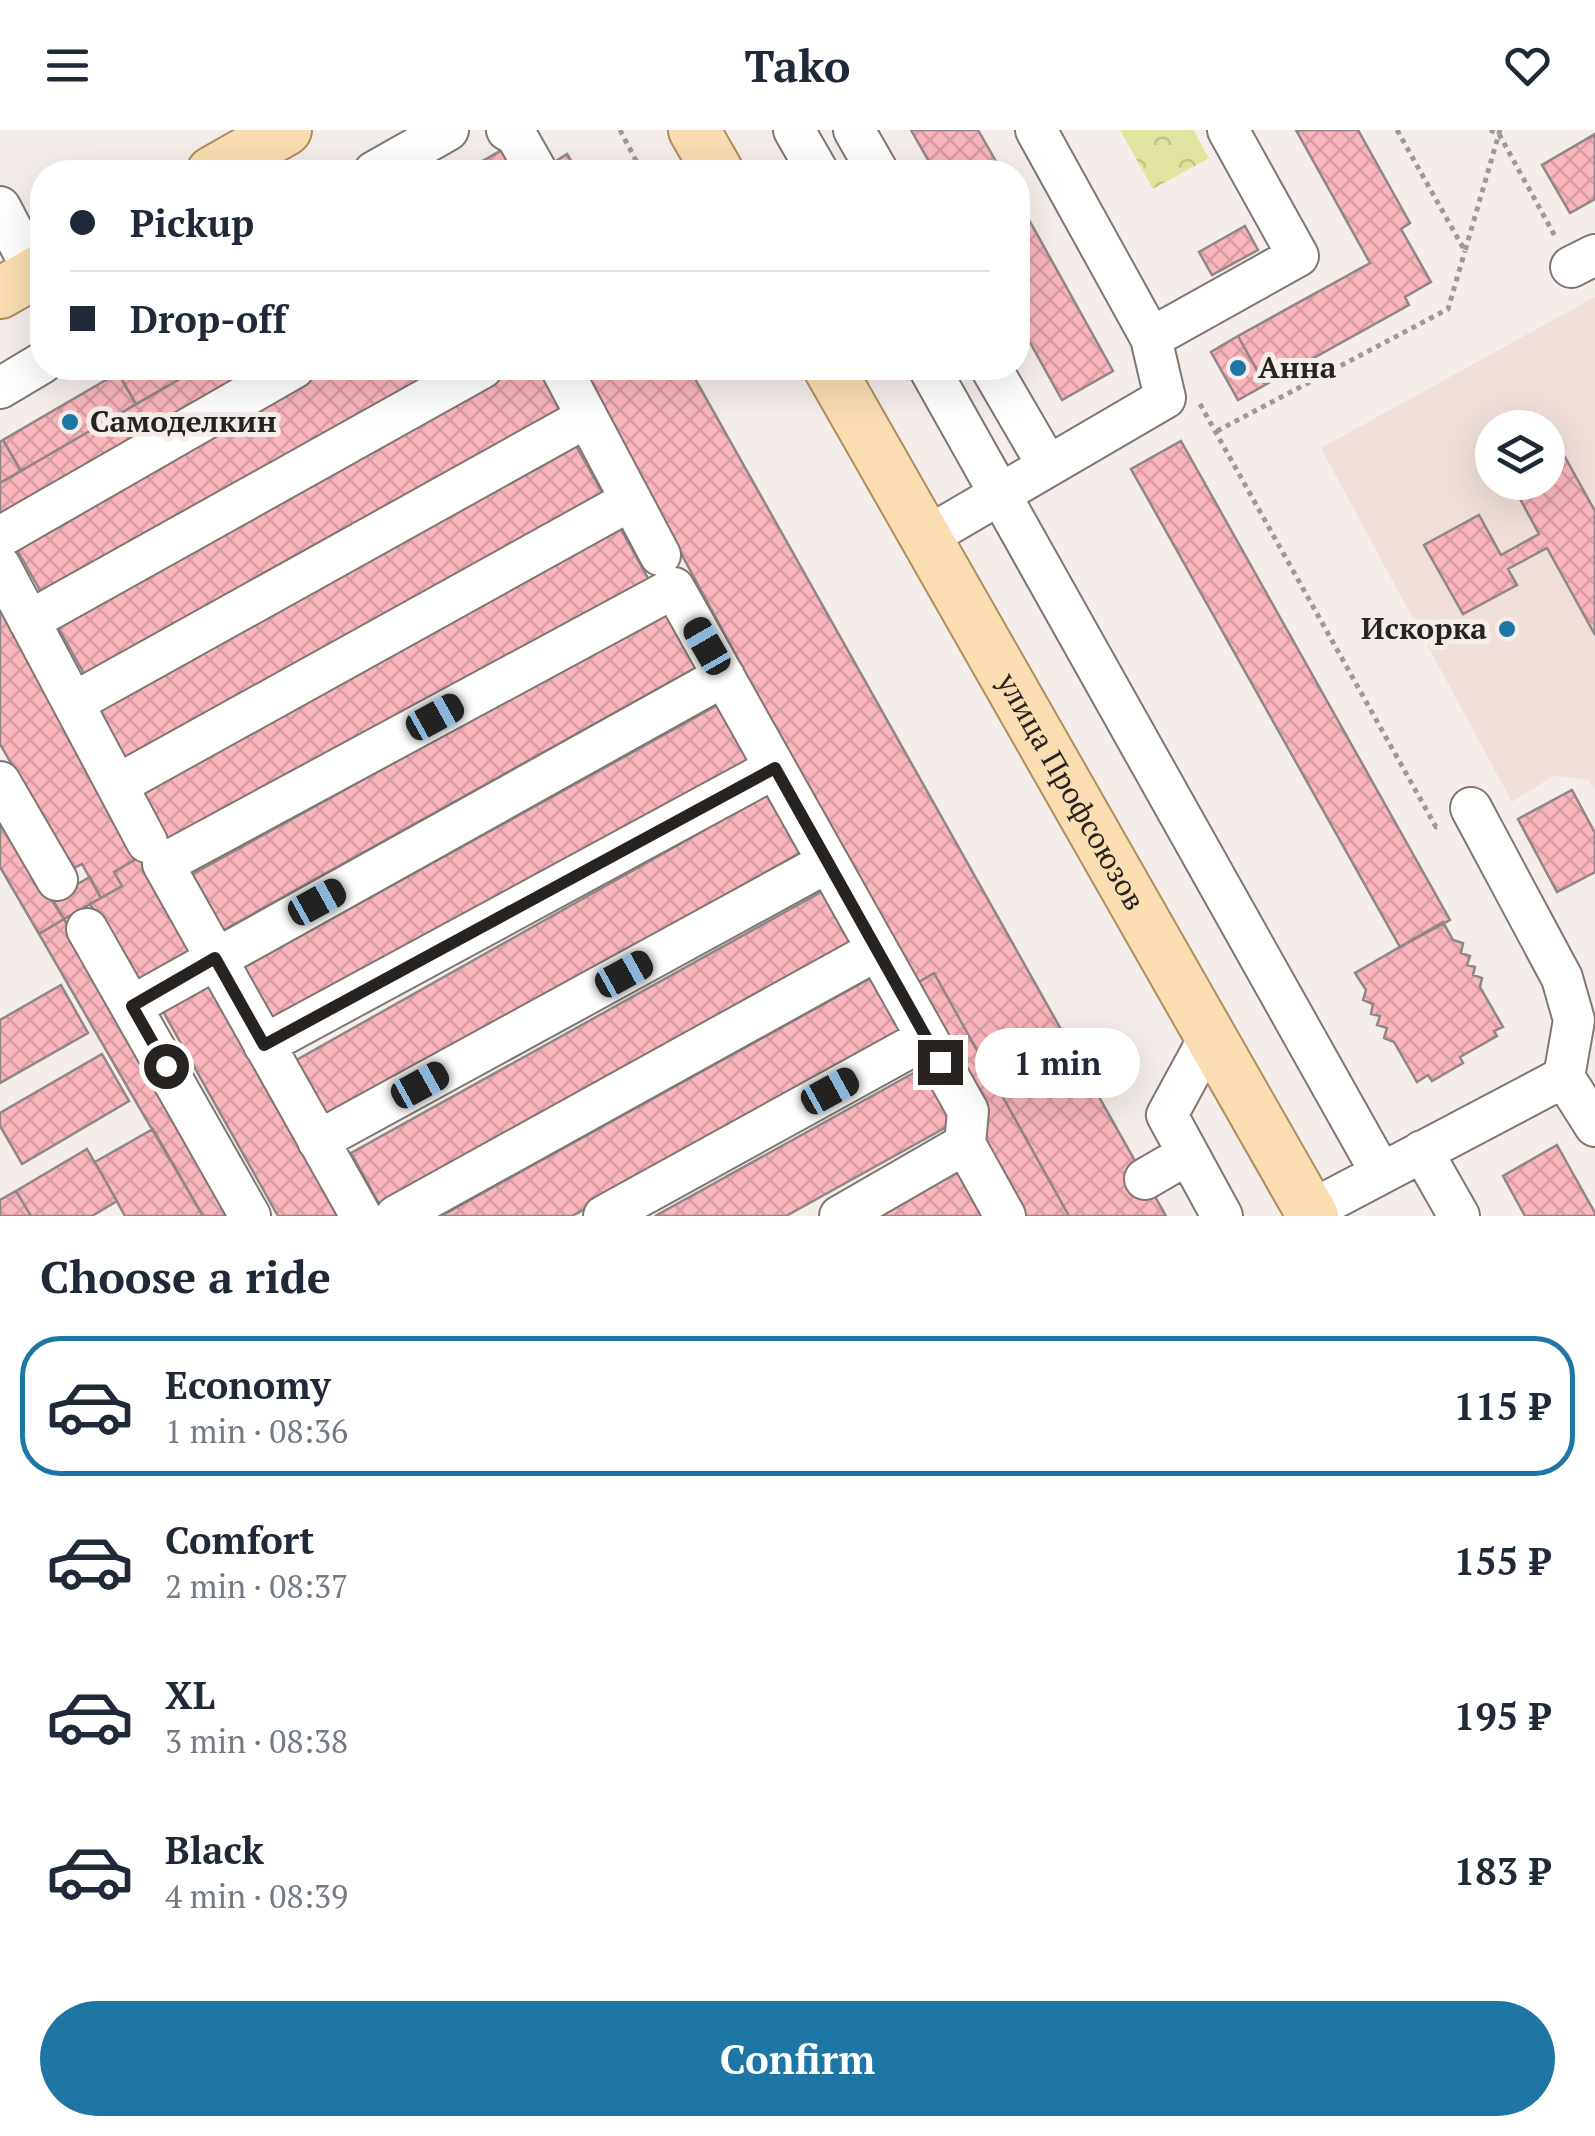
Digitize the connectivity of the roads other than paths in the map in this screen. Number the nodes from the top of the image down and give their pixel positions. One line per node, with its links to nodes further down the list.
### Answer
1 (286, 130): 9 (main road)
2 (448, 130): 10 (lane)
3 (507, 130): 11 (lane)
4 (694, 130): 12 (main road)
5 (794, 130): 13 (lane)
6 (854, 130): 14 (lane)
7 (1036, 130): 17 (lane)
8 (1228, 130): 17 (lane)
9 (233, 160)
10 (395, 160)
11 (530, 160)
12 (711, 160)
13 (811, 160)
14 (871, 160)
15 (0, 207): 16 (lane)
16 (26, 279)
17 (1151, 338): 27 (lane)
18 (30, 371): 25 (lane)
19 (273, 380): 30 (lane)
20 (461, 380): 34 (lane)
21 (567, 380): 26 (lane)
22 (836, 380): 31 (main road, улица Профсоюзов)
23 (936, 380): 28 (lane)
24 (998, 380): 27 (lane)
25 (0, 388)
26 (587, 417): 29 (lane); 36 (lane)
27 (1048, 466): 28 (lane)
28 (1000, 493): 31 (lane); 57 (lane)
29 (631, 500): 32 (lane); 39 (lane)
30 (0, 537)
31 (925, 538): 48 (main road, улица Профсоюзов)
32 (660, 555)
33 (0, 566): 34 (lane)
34 (29, 621): 36 (lane)
35 (724, 676): 37 (lane); 46 (lane); 46 (lane)
36 (73, 703): 39 (lane)
37 (775, 768): 42 (lane); 50 (lane)
38 (0, 782): 43 (lane)
39 (117, 786): 41 (lane)
40 (1470, 808): 51 (lane)
41 (147, 842)
42 (828, 862): 45 (lane); 53 (lane)
43 (57, 880)
44 (88, 929): 47 (lane)
45 (878, 950): 49 (lane); 62 (lane)
46 (215, 958): 47 (lane); 50 (lane)
47 (132, 1006): 60 (lane)
48 (1210, 1036): 56 (lane); 59 (main road, улица Профсоюзов)
49 (926, 1038): 54 (lane); 63 (lane)
50 (264, 1045): 53 (lane)
51 (1564, 1076): 52 (lane); 55 (lane)
52 (1595, 1126)
53 (318, 1140): 61 (lane)
54 (965, 1144): 64 (lane); 65 (lane)
55 (1422, 1151): 57 (lane); 67 (lane)
56 (1188, 1154): 58 (lane); 66 (lane)
57 (1381, 1173): 59 (lane)
58 (1146, 1179)
59 (1311, 1214)
60 (250, 1216)
61 (361, 1216)
62 (396, 1216)
63 (604, 1216)
64 (840, 1216)
65 (1005, 1216)
66 (1222, 1216)
67 (1459, 1216)

